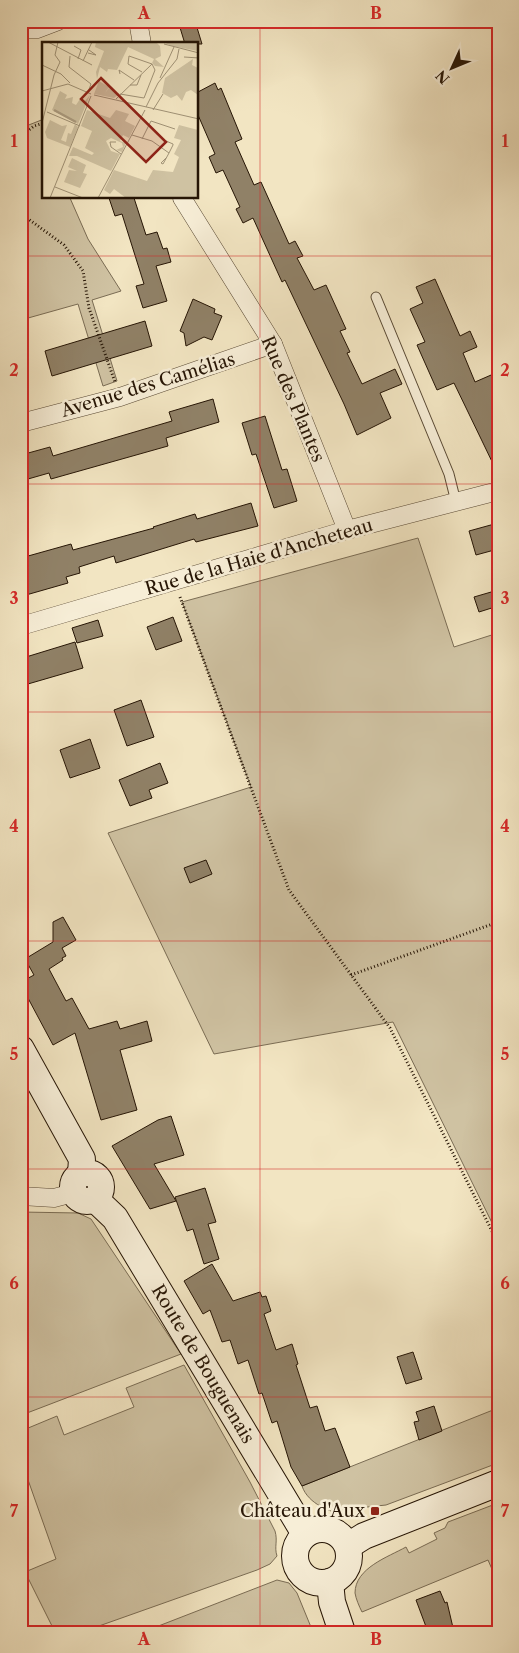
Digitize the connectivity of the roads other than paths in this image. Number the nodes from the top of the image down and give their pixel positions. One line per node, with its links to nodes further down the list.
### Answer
1 (58, 21): 3 (street)
2 (138, 21): 4 (street)
3 (21, 29)
4 (142, 42)
5 (183, 199): 7 (street, Rue des Plantes)
6 (376, 297): 10 (lane)
7 (273, 344): 8 (street, Avenue des Camélias); 11 (street, Rue des Plantes)
8 (21, 423)
9 (498, 491): 10 (street, Rue de la Haie d'Ancheteau)
10 (456, 502): 11 (street, Rue de la Haie d'Ancheteau)
11 (347, 530): 12 (street, Rue de la Haie d'Ancheteau)
12 (21, 626)
13 (21, 1049): 14 (street)
14 (83, 1189): 15 (street); 17 (street, Route de Bouguenais)
15 (21, 1196)
16 (498, 1483): 18 (street)
17 (305, 1534): 18 (street); 19 (street)
18 (348, 1546): 19 (street)
19 (330, 1582): 20 (street)
20 (342, 1632)

